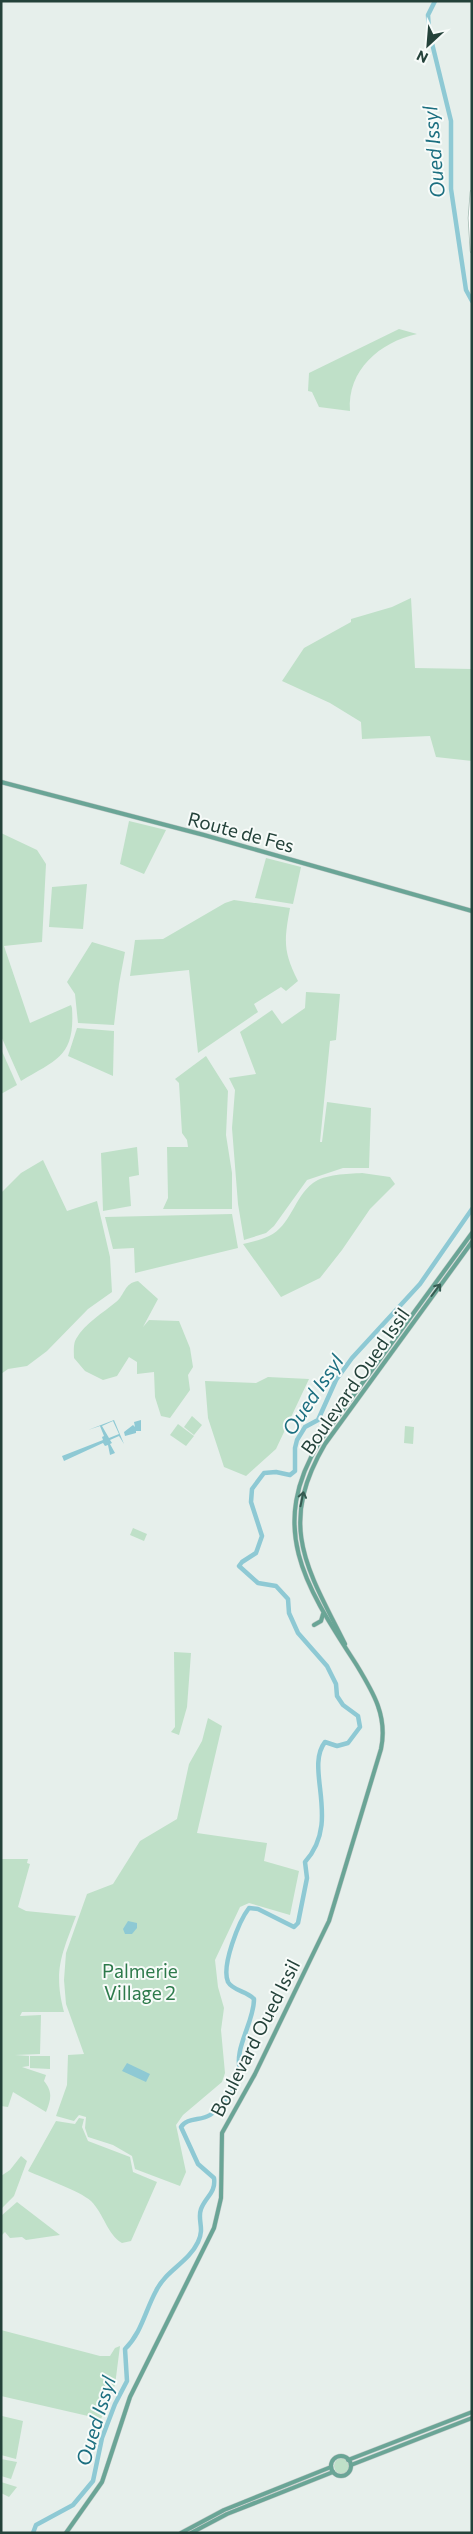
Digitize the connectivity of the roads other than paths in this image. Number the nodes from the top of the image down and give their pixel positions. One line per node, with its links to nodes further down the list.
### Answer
1 (472, 192): 2 (main road)
2 (472, 252)
3 (1, 782): 4 (main road, Route de Fes)
4 (472, 911)
5 (472, 1233): 7 (main road, Boulevard Oued Issil)
6 (472, 1242): 9 (main road, Boulevard Oued Issil, one-way to 6)
7 (323, 1612): 8 (main road); 9 (main road, Boulevard Oued Issil)
8 (314, 1625)
9 (352, 1659): 16 (main road, Boulevard Oued Issil)
10 (472, 2412): 12 (main road)
11 (472, 2418): 13 (main road)
12 (348, 2460): 13 (main road); 14 (main road)
13 (351, 2466): 15 (main road)
14 (331, 2467): 15 (main road); 17 (main road)
15 (333, 2472): 18 (main road)
16 (66, 2533)
17 (181, 2533)
18 (191, 2533)

